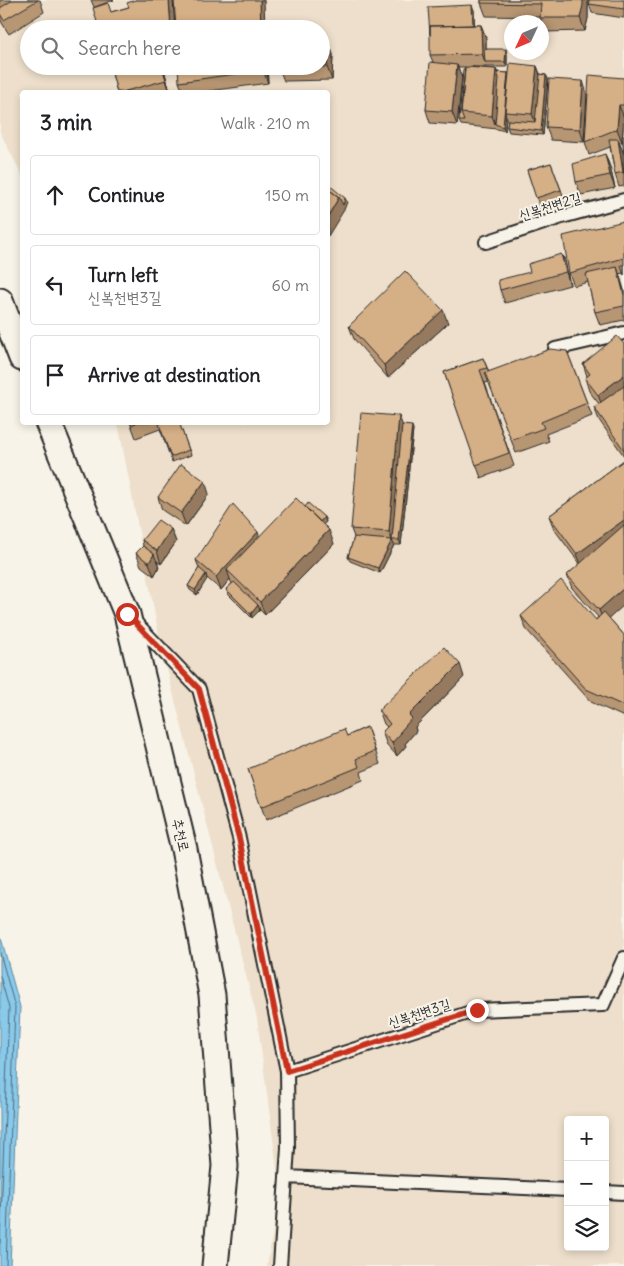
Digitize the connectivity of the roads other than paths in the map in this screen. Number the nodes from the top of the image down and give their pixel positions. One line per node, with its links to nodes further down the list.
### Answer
1 (624, 200): 2 (lane, 신복천변2길)
2 (486, 242)
3 (0, 301): 6 (street)
4 (624, 333): 5 (lane)
5 (555, 349)
6 (20, 353)
7 (49, 425): 8 (street, 추천로)
8 (127, 614): 10 (lane); 15 (street, 추천로)
9 (624, 958): 10 (lane, 신복천변3길)
10 (287, 1071): 11 (lane)
11 (286, 1177): 12 (lane); 16 (lane)
12 (564, 1190)
13 (609, 1192): 14 (lane)
14 (624, 1193)
15 (215, 1266)
16 (280, 1266)

